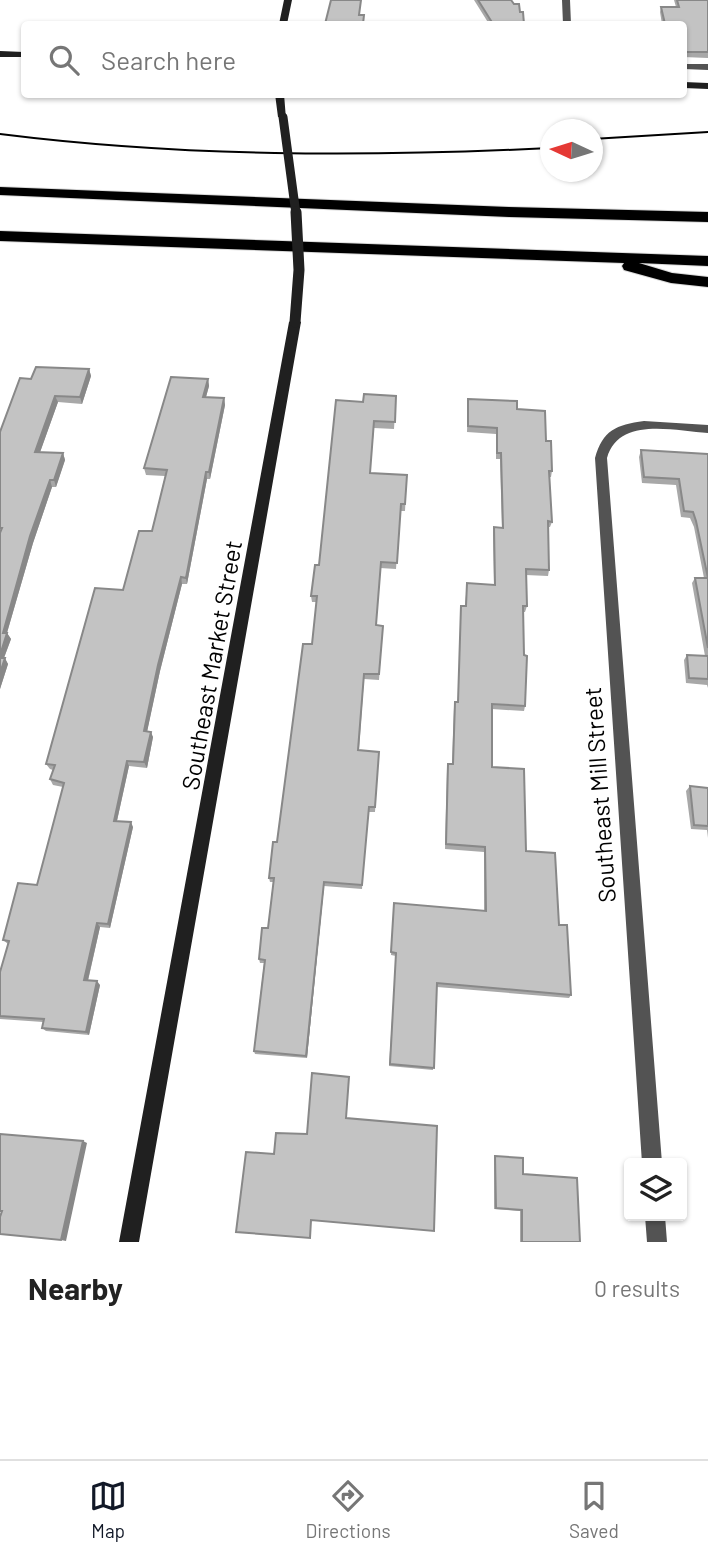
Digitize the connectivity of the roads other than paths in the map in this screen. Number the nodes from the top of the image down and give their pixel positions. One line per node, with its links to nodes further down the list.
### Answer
1 (289, 0): 3 (street)
2 (565, 0): 4 (street)
3 (284, 21)
4 (567, 21)
5 (0, 54): 6 (street)
6 (21, 55)
7 (687, 67): 8 (street)
8 (708, 67)
9 (687, 85): 10 (street)
10 (708, 86)
11 (280, 98): 21 (street, Southeast Market Street, bridge)
12 (0, 191): 13 (highway)
13 (708, 217)
14 (0, 236): 15 (highway)
15 (608, 259): 16 (highway); 17 (highway)
16 (708, 261)
17 (708, 282)
18 (708, 429): 19 (street, Southeast Mill Street)
19 (652, 1158)
20 (655, 1221): 22 (street)
21 (129, 1242)
22 (657, 1242)

